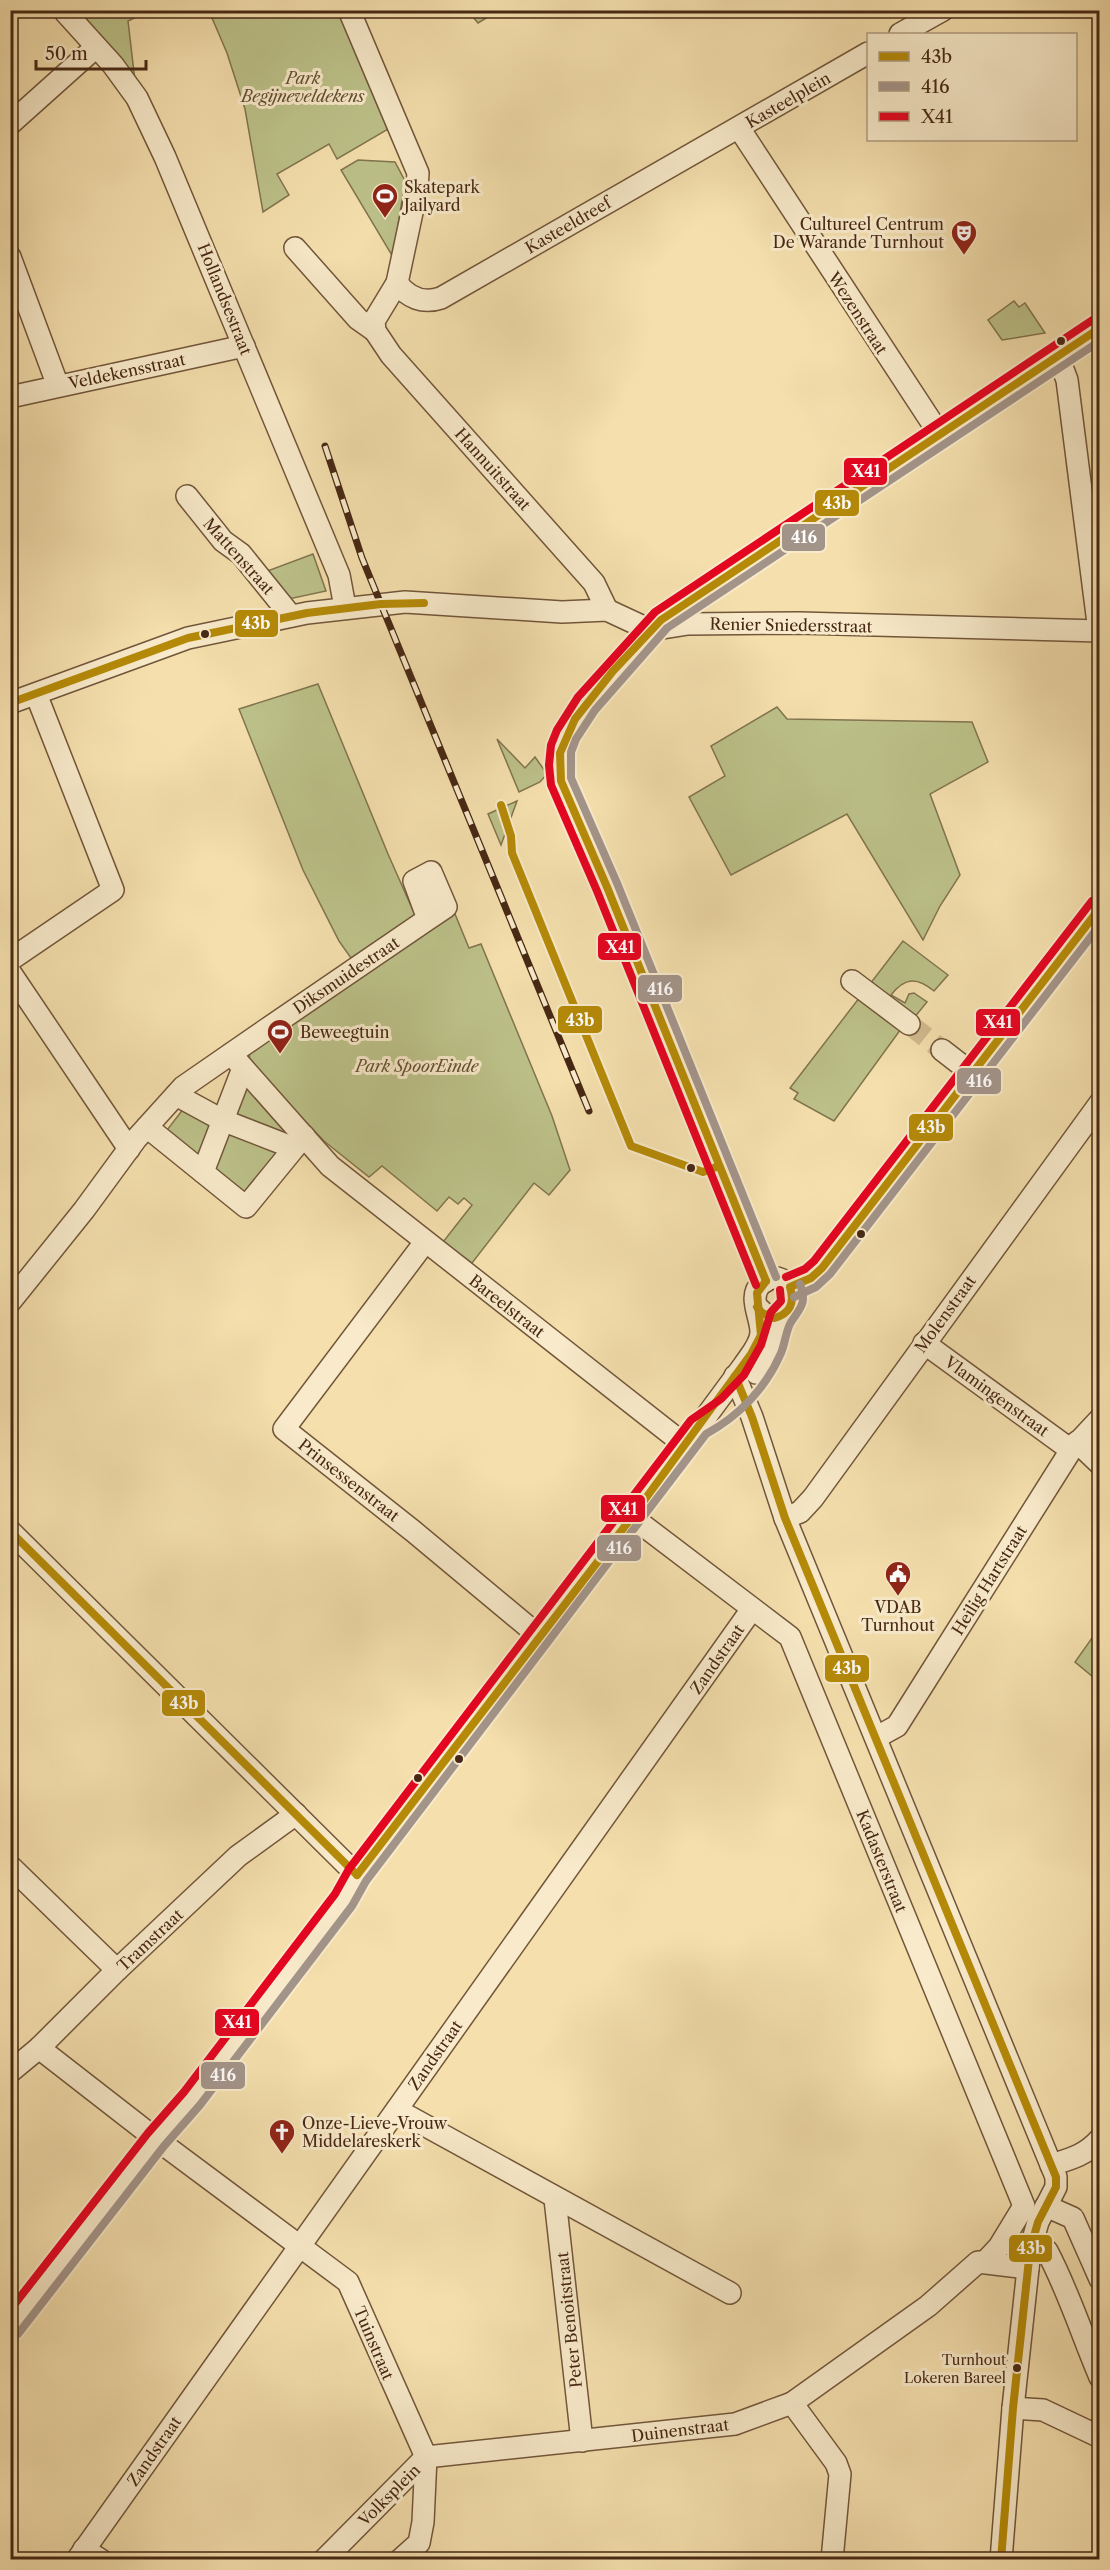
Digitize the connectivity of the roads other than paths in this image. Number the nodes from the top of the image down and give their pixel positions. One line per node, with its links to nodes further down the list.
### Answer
1 (349, 10): 11 (street)
2 (65, 12): 5 (street, Hollandsestraat)
3 (940, 12): 4 (street)
4 (902, 33)
5 (96, 47): 7 (street); 14 (street, Hollandsestraat)
6 (867, 54): 8 (street, Kasteelplein)
7 (10, 124)
8 (739, 129): 11 (street, Kasteeldreef); 18 (street, Wezenstraat)
9 (295, 248): 13 (street, Hannuitstraat)
10 (10, 257): 16 (street)
11 (398, 283): 13 (street)
12 (1100, 328): 15 (street)
13 (375, 331): 21 (street, Hannuitstraat)
14 (244, 346): 16 (street, Veldekensstraat); 20 (street, Hollandsestraat)
15 (1058, 356): 18 (street); 24 (street)
16 (58, 386): 17 (street, Veldekensstraat)
17 (10, 397)
18 (940, 435): 23 (street)
19 (187, 496): 22 (street, Mattenstraat)
20 (345, 607): 21 (street); 22 (street)
21 (607, 610): 23 (street)
22 (291, 616): 25 (street)
23 (650, 630): 24 (street, Renier Sniedersstraat); 44 (street)
24 (1099, 631)
25 (36, 694): 26 (street); 29 (street)
26 (10, 703)
27 (1100, 907): 35 (street)
28 (429, 919): 34 (street, Diksmuidestraat)
29 (10, 960)
30 (10, 972): 41 (street)
31 (852, 981): 32 (street)
32 (909, 1024)
33 (942, 1050): 35 (street)
34 (237, 1061): 36 (street, Diksmuidestraat); 38 (street); 40 (street, Bareelstraat)
35 (973, 1074): 45 (street)
36 (176, 1095): 38 (street); 39 (street, Diksmuidestraat)
37 (1100, 1103): 49 (street, Molenstraat)
38 (222, 1120): 40 (street); 42 (street)
39 (147, 1127): 41 (street, Diksmuidestraat); 42 (street)
40 (299, 1142): 42 (street); 43 (street, Bareelstraat)
41 (129, 1149): 46 (street)
42 (203, 1172)
43 (425, 1242): 52 (street, Bareelstraat); 59 (street, Prinsessenstraat)
44 (766, 1281): 45 (street); 47 (street)
45 (790, 1287): 48 (street)
46 (14, 1290)
47 (757, 1307): 48 (street); 50 (street)
48 (781, 1316): 50 (street)
49 (924, 1343): 53 (street, Vlamingenstraat); 56 (street, Molenstraat)
50 (744, 1382): 52 (street); 56 (street)
51 (1100, 1419): 53 (street, Heilig Hartstraat)
52 (684, 1445): 55 (street)
53 (1074, 1446): 54 (street, Vlamingenstraat); 60 (street, Heilig Hartstraat)
54 (1100, 1464)
55 (632, 1516): 58 (street, Kadasterstraat); 59 (street)
56 (785, 1518): 60 (street)
57 (10, 1532): 61 (street)
58 (752, 1609): 67 (street, Zandstraat); 75 (street, Kadasterstraat)
59 (539, 1636): 63 (street)
60 (877, 1737): 70 (street)
61 (296, 1814): 63 (street); 64 (street, Tramstraat)
62 (10, 1866): 64 (street)
63 (357, 1875): 68 (street)
64 (117, 1970): 65 (street, Tramstraat)
65 (39, 2048): 66 (street, Tramstraat); 68 (street, Tuinstraat)
66 (10, 2072)
67 (397, 2110): 71 (street); 73 (street, Zandstraat)
68 (156, 2139): 73 (street, Tuinstraat); 78 (street)
69 (1100, 2139): 70 (street)
70 (1052, 2165): 72 (street)
71 (555, 2199): 77 (street); 83 (street, Peter Benoitstraat)
72 (1046, 2206): 74 (street); 76 (street)
73 (300, 2247): 84 (street, Tuinstraat); 85 (street, Zandstraat)
74 (1029, 2259): 75 (street); 79 (street); 81 (street)
75 (985, 2262): 80 (street, Duinenstraat)
76 (1100, 2279)
77 (730, 2293)
78 (10, 2328)
79 (1100, 2377)
80 (792, 2403): 83 (street, Duinenstraat); 88 (street)
81 (1013, 2408): 82 (street); 89 (street)
82 (1100, 2437)
83 (582, 2441): 84 (street, Duinenstraat)
84 (426, 2457): 86 (street, Volksplein); 87 (street, Volksplein)
85 (88, 2556)
86 (324, 2559)
87 (400, 2559)
88 (832, 2559)
89 (1001, 2559)

